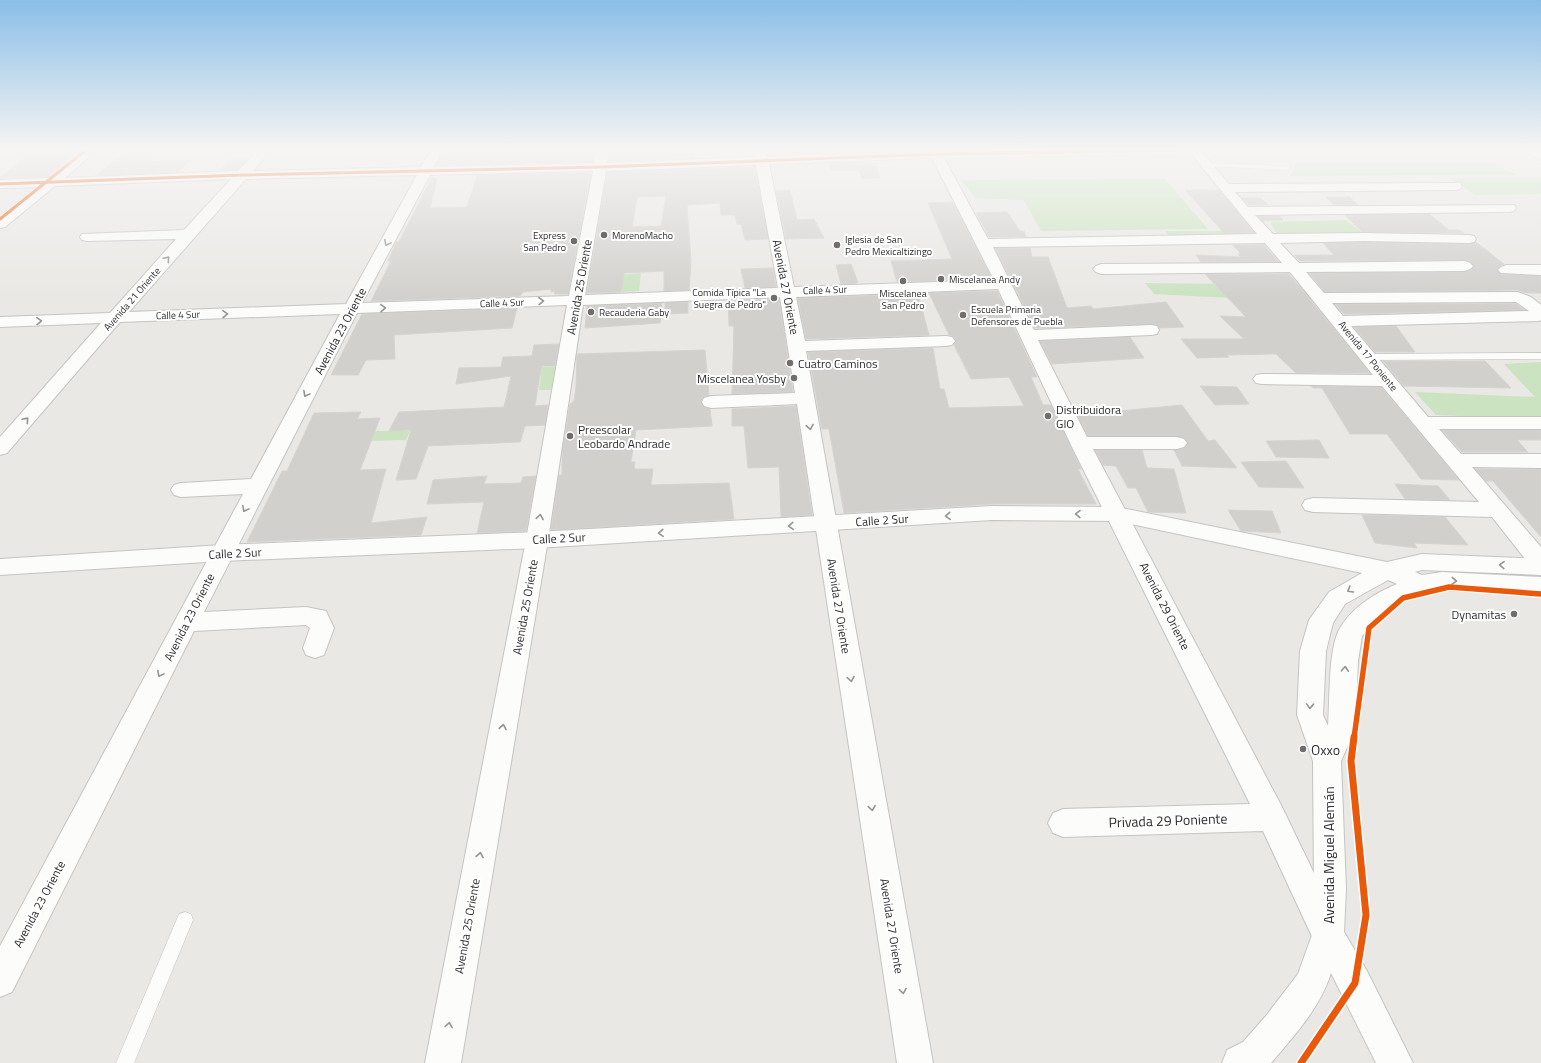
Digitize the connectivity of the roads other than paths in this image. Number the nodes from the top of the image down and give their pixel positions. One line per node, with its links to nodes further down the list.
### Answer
1 (30, 200): 10 (street)
2 (219, 200): 11 (street, Avenida 21 Oriente)
3 (410, 200): 28 (street, Avenida 23 Oriente, one-way to 28)
4 (594, 200): 27 (street, Avenida 25 Oriente)
5 (769, 200): 25 (street, Avenida 27 Oriente)
6 (960, 200): 15 (street, Avenida 29 Oriente)
7 (1235, 200): 9 (street, Avenida 17 Poniente)
8 (1509, 208): 9 (street)
9 (1244, 211): 13 (street, Avenida 17 Poniente)
10 (0, 224)
11 (188, 234): 12 (street); 29 (street, Avenida 21 Oriente, one-way to 11)
12 (86, 238)
13 (1271, 239): 14 (street); 15 (street); 19 (street, Avenida 17 Poniente)
14 (1469, 239)
15 (983, 243): 24 (street, Avenida 29 Oriente)
16 (1391, 252): 17 (street)
17 (1430, 252)
18 (1170, 253): 19 (street)
19 (1292, 258): 20 (street); 21 (street); 26 (street, Avenida 17 Poniente)
20 (1465, 266)
21 (1101, 270)
22 (1506, 270): 23 (street)
23 (1541, 270)
24 (1003, 284): 25 (street, Calle 4 Sur); 33 (street, Avenida 29 Oriente)
25 (787, 292): 27 (street, Calle 4 Sur); 35 (street, Avenida 27 Oriente)
26 (1321, 298): 30 (street, Avenida 17 Poniente); 30 (street)
27 (576, 300): 28 (street, Calle 4 Sur, one-way to 27); 55 (street, Avenida 25 Oriente, one-way to 27)
28 (352, 309): 29 (street, Calle 4 Sur, one-way to 28); 49 (street, Avenida 23 Oriente, one-way to 49)
29 (116, 318): 31 (street, Calle 4 Sur, one-way to 29); 46 (street, Avenida 21 Oriente, one-way to 29)
30 (1340, 321): 37 (street, Avenida 17 Poniente)
31 (0, 322)
32 (1151, 330): 33 (street)
33 (1027, 335): 45 (street, Avenida 29 Oriente)
34 (946, 341): 35 (street)
35 (797, 346): 40 (street, Avenida 27 Oriente)
36 (1541, 356): 37 (lane)
37 (1368, 357): 39 (street, Avenida 17 Poniente)
38 (1262, 379): 39 (street)
39 (1387, 381): 42 (street, Avenida 17 Poniente)
40 (805, 398): 41 (street); 54 (street, Avenida 27 Oriente, one-way to 54)
41 (712, 402)
42 (1425, 423): 43 (street); 47 (street, Avenida 17 Poniente)
43 (1541, 423)
44 (1177, 443): 45 (street)
45 (1080, 444): 53 (street, Avenida 29 Oriente)
46 (0, 449)
47 (1456, 460): 48 (street); 52 (street, Avenida 17 Poniente)
48 (1541, 461)
49 (258, 486): 50 (street); 56 (street, Avenida 23 Oriente, one-way to 56)
50 (181, 490)
51 (1313, 506): 52 (street)
52 (1498, 510): 57 (street, Avenida 17 Poniente)
53 (1117, 514): 54 (street, Calle 2 Sur, one-way to 54); 60 (street, Calle 2 Sur); 66 (street, Avenida 29 Oriente)
54 (825, 524): 55 (street, Calle 2 Sur, one-way to 55); 73 (street, Avenida 27 Oriente, one-way to 73)
55 (537, 540): 56 (street, Calle 2 Sur); 72 (street, Avenida 25 Oriente, one-way to 55)
56 (222, 553): 58 (street, Calle 2 Sur); 63 (street, Avenida 23 Oriente)
57 (1541, 563)
58 (0, 567)
59 (1541, 567): 60 (street, Avenida Miguel Alemán, one-way to 60)
60 (1387, 570): 61 (street); 65 (street, Avenida Miguel Alemán, one-way to 65)
61 (1420, 584): 62 (street, Avenida Miguel Alemán, one-way to 62); 65 (street, Avenida Miguel Alemán, one-way to 61)
62 (1541, 586)
63 (187, 622): 64 (street); 70 (street, Avenida 23 Oriente, one-way to 70)
64 (315, 648)
65 (1327, 760): 69 (street, Avenida Miguel Alemán)
66 (1272, 817): 67 (street, Privada 29 Poniente); 69 (street, Avenida 29 Oriente)
67 (1063, 823)
68 (185, 920): 71 (lane)
69 (1328, 935): 74 (street, Avenida Miguel Alemán); 75 (street, Avenida 29 Oriente)
70 (0, 980)
71 (125, 1063)
72 (442, 1063)
73 (915, 1063)
74 (1240, 1063)
75 (1395, 1063)

